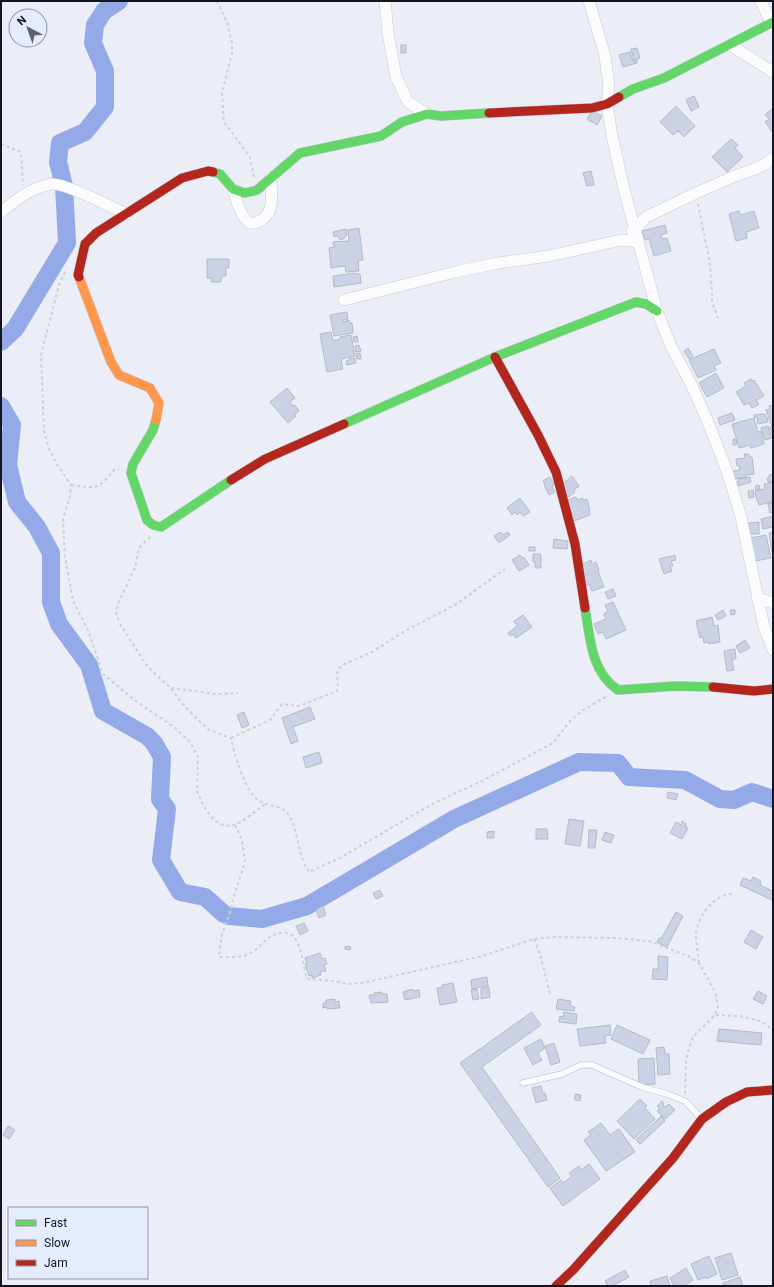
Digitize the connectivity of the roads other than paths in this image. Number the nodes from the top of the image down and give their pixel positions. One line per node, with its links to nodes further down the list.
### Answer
1 (385, 1): 8 (street)
2 (589, 1): 7 (street)
3 (761, 1): 4 (street)
4 (772, 22): 5 (street)
5 (730, 45): 6 (street); 7 (street)
6 (773, 72)
7 (607, 104): 8 (street); 14 (street)
8 (427, 114): 10 (street)
9 (773, 158): 14 (street)
10 (271, 178): 11 (street); 11 (street)
11 (233, 189): 13 (street)
12 (1, 212): 13 (street)
13 (126, 214): 19 (street)
14 (635, 229): 15 (street); 16 (street)
15 (621, 240): 16 (street); 17 (street)
16 (639, 242): 18 (street)
17 (344, 300)
18 (657, 311): 19 (street); 20 (street)
19 (495, 357): 23 (street)
20 (757, 598): 21 (street); 22 (street)
21 (773, 604)
22 (773, 650)
23 (773, 689)
24 (523, 1083): 26 (lane)
25 (773, 1090): 26 (street)
26 (702, 1119): 27 (street)
27 (556, 1286)

